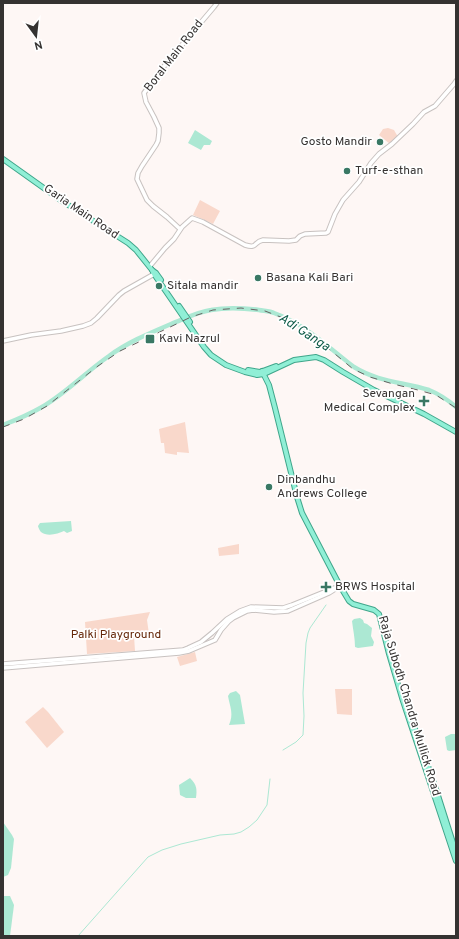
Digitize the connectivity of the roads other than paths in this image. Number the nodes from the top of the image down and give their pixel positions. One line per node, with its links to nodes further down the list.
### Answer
1 (217, 3): 4 (main road, Boral Main Road)
2 (456, 81): 4 (main road)
3 (3, 160): 5 (main road, Garia Main Road)
4 (180, 228): 5 (main road)
5 (153, 271): 6 (main road); 7 (main road, Garia Main Road)
6 (3, 341)
7 (263, 373): 8 (main road); 9 (main road)
8 (456, 432)
9 (340, 585): 10 (main road); 10 (main road); 14 (main road, Raja Subodh Chandra Mullick Road)
10 (141, 655): 12 (main road)
11 (3, 664): 12 (main road)
12 (28, 664): 13 (main road)
13 (3, 668)
14 (418, 744): 15 (main road, Raja Subodh Chandra Mullick Road); 16 (main road, Raja Subodh Chandra Mullick Road)
15 (456, 852)
16 (456, 861)

